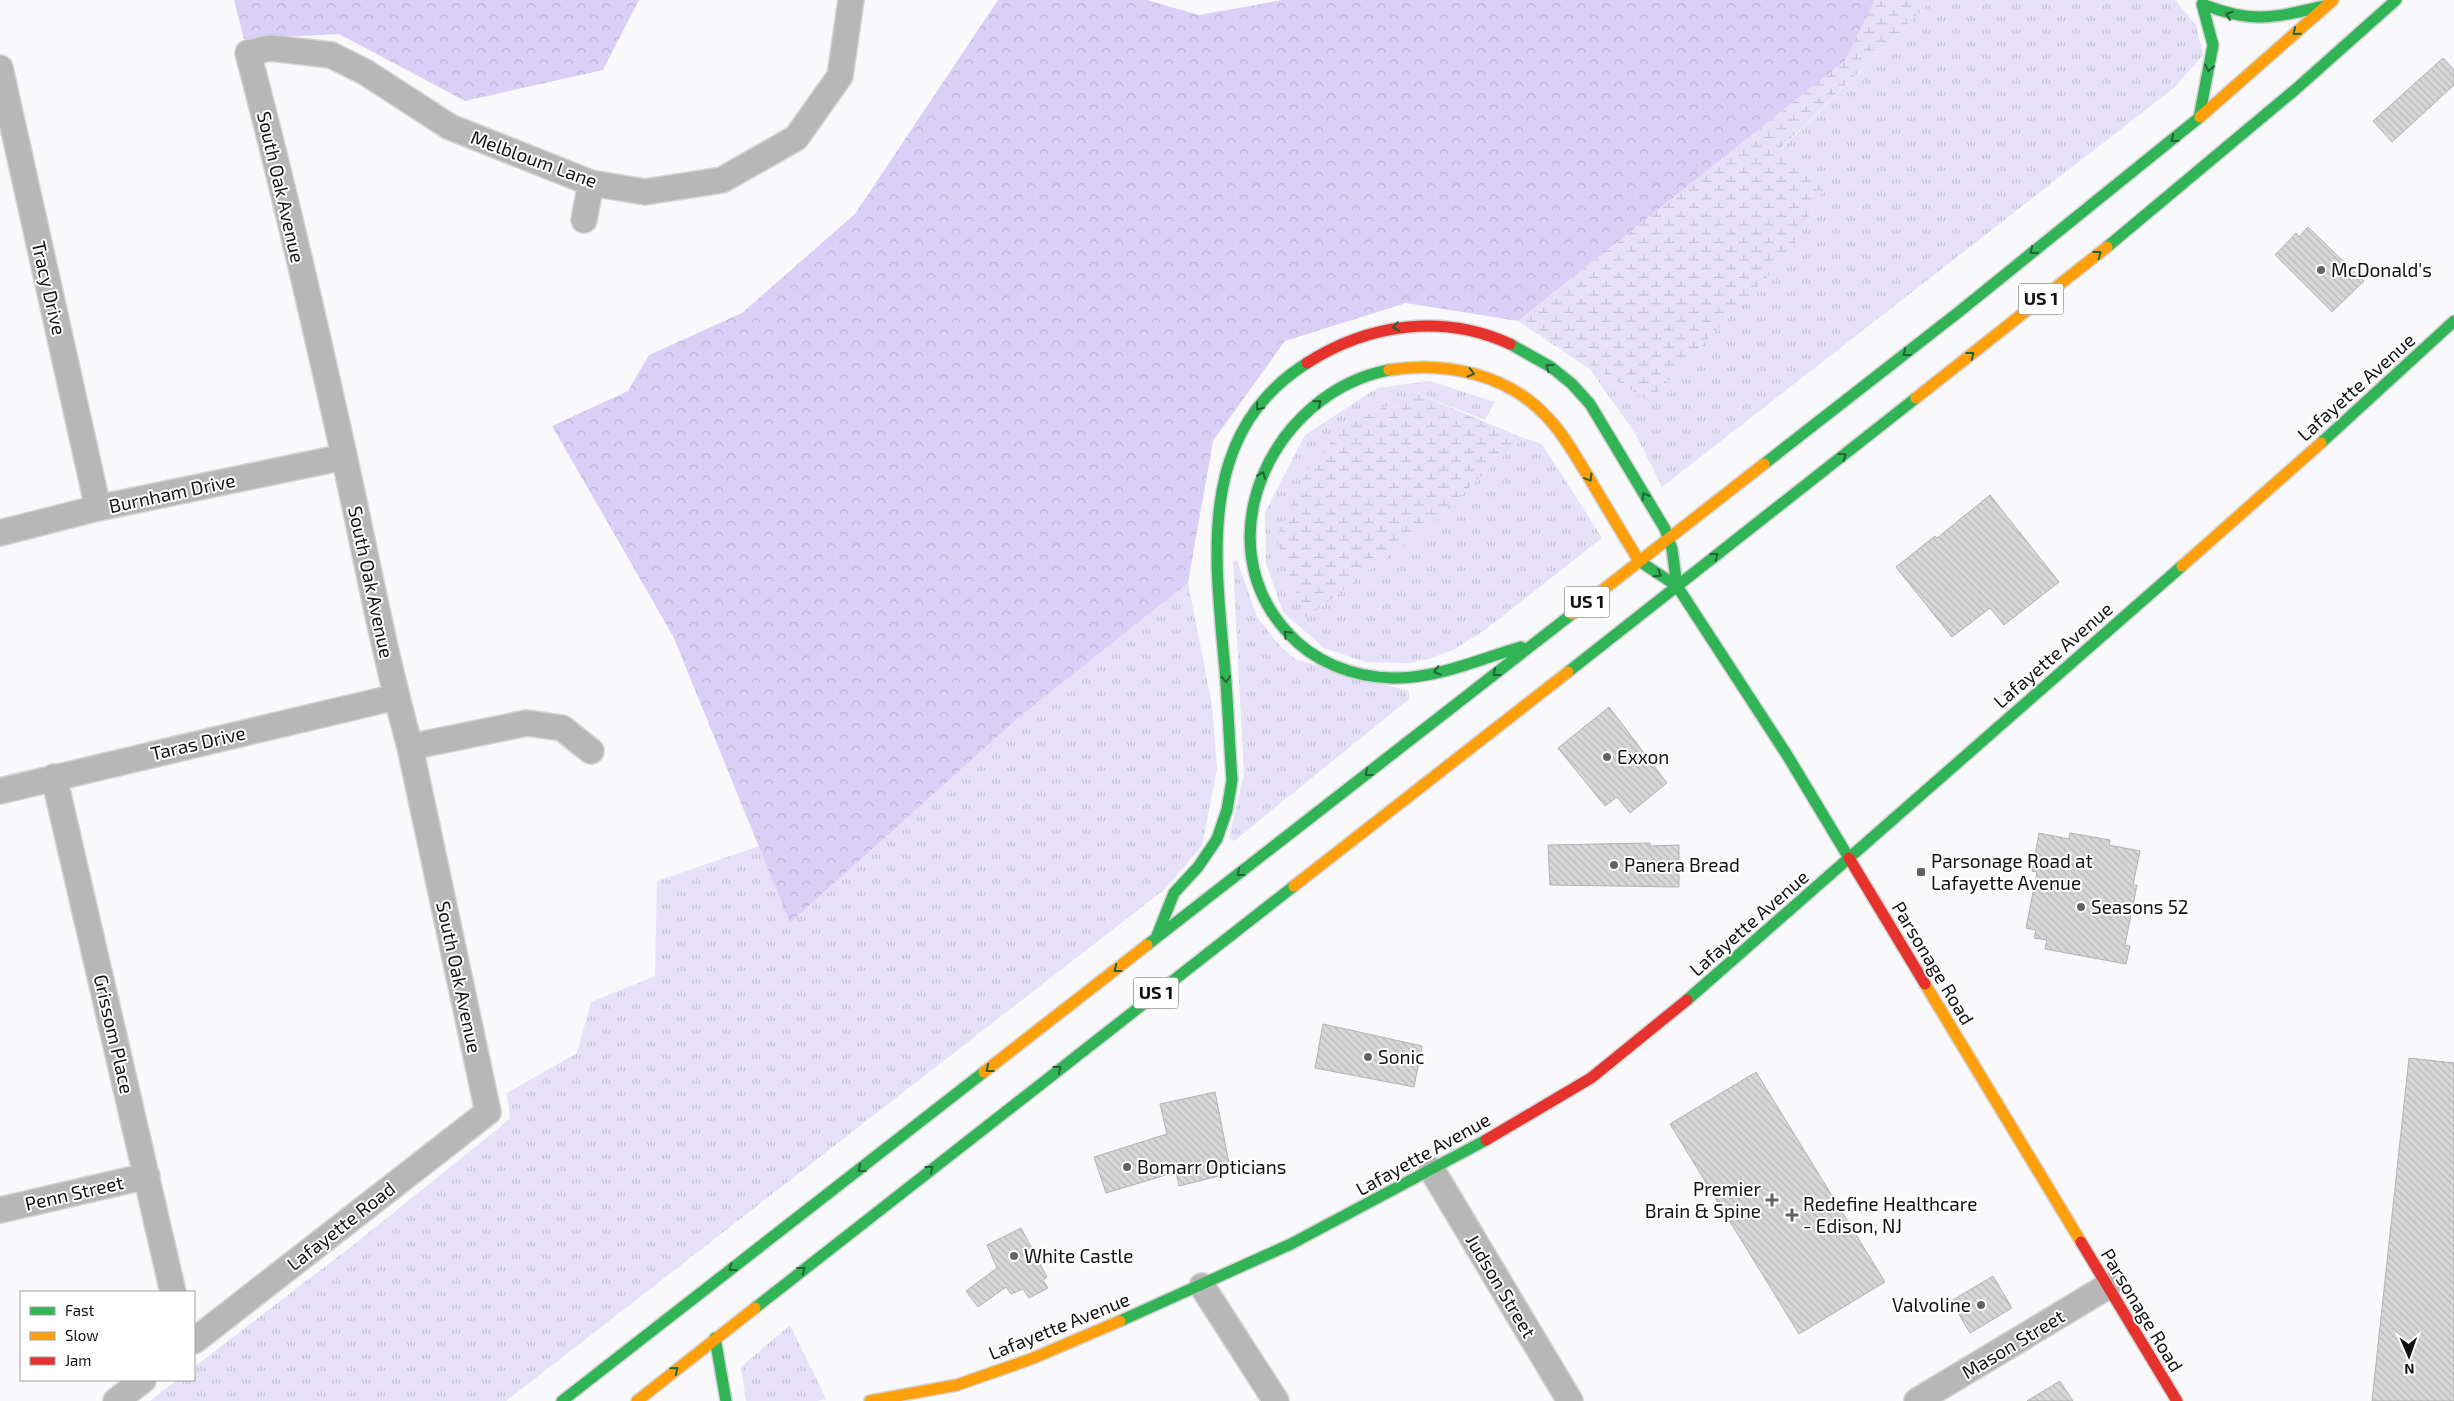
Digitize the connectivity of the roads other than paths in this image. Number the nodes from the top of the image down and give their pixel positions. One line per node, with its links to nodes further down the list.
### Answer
1 (851, 0): 8 (street, Melbloum Lane)
2 (2396, 0): 16 (main road, US 1, one-way to 2)
3 (2200, 2): 4 (main road, one-way to 3); 7 (main road, one-way to 7)
4 (2330, 2): 7 (main road, US 1, one-way to 7)
5 (248, 53): 8 (street, Melbloum Lane); 11 (street, South Oak Avenue)
6 (0, 68): 12 (street, Tracy Drive)
7 (2199, 118): 14 (main road, US 1, one-way to 14)
8 (591, 183): 9 (street)
9 (584, 220)
10 (2454, 321): 23 (main road, Lafayette Avenue)
11 (344, 457): 12 (street, Burnham Drive); 18 (street, South Oak Avenue)
12 (98, 508): 13 (street, Burnham Drive)
13 (0, 533)
14 (1669, 538): 15 (main road, US 1); 16 (main road); 24 (main road, one-way to 24)
15 (1639, 561): 16 (main road, Parsonage Road, one-way to 16); 17 (main road, US 1); 17 (main road, one-way to 15)
16 (1677, 586): 23 (main road, Parsonage Road); 32 (main road, US 1, one-way to 16)
17 (1534, 643): 24 (main road, US 1, one-way to 24)
18 (396, 697): 19 (street, South Oak Avenue); 21 (street, Taras Drive)
19 (410, 747): 20 (street); 25 (street, South Oak Avenue)
20 (591, 751)
21 (54, 777): 22 (street, Taras Drive); 27 (street, Grissom Place)
22 (0, 791)
23 (1849, 857): 26 (main road, Lafayette Avenue); 30 (main road, Parsonage Road)
24 (1156, 939): 37 (main road, US 1, one-way to 37)
25 (488, 1112): 33 (street, Lafayette Road)
26 (1432, 1170): 29 (main road, Lafayette Avenue); 43 (street, Judson Street)
27 (147, 1176): 28 (street, Penn Street); 31 (street, Grissom Place)
28 (0, 1210)
29 (1202, 1286): 35 (main road, Lafayette Avenue); 42 (street)
30 (2108, 1286): 44 (street, Mason Street); 45 (main road, Parsonage Road)
31 (173, 1291)
32 (715, 1338): 38 (main road, US 1, one-way to 32); 39 (main road)
33 (195, 1340)
34 (142, 1381): 36 (street)
35 (957, 1385): 40 (main road); 41 (main road)
36 (116, 1401)
37 (562, 1401)
38 (637, 1401)
39 (726, 1401)
40 (870, 1401)
41 (930, 1401)
42 (1276, 1401)
43 (1570, 1401)
44 (1918, 1401)
45 (2177, 1401)

